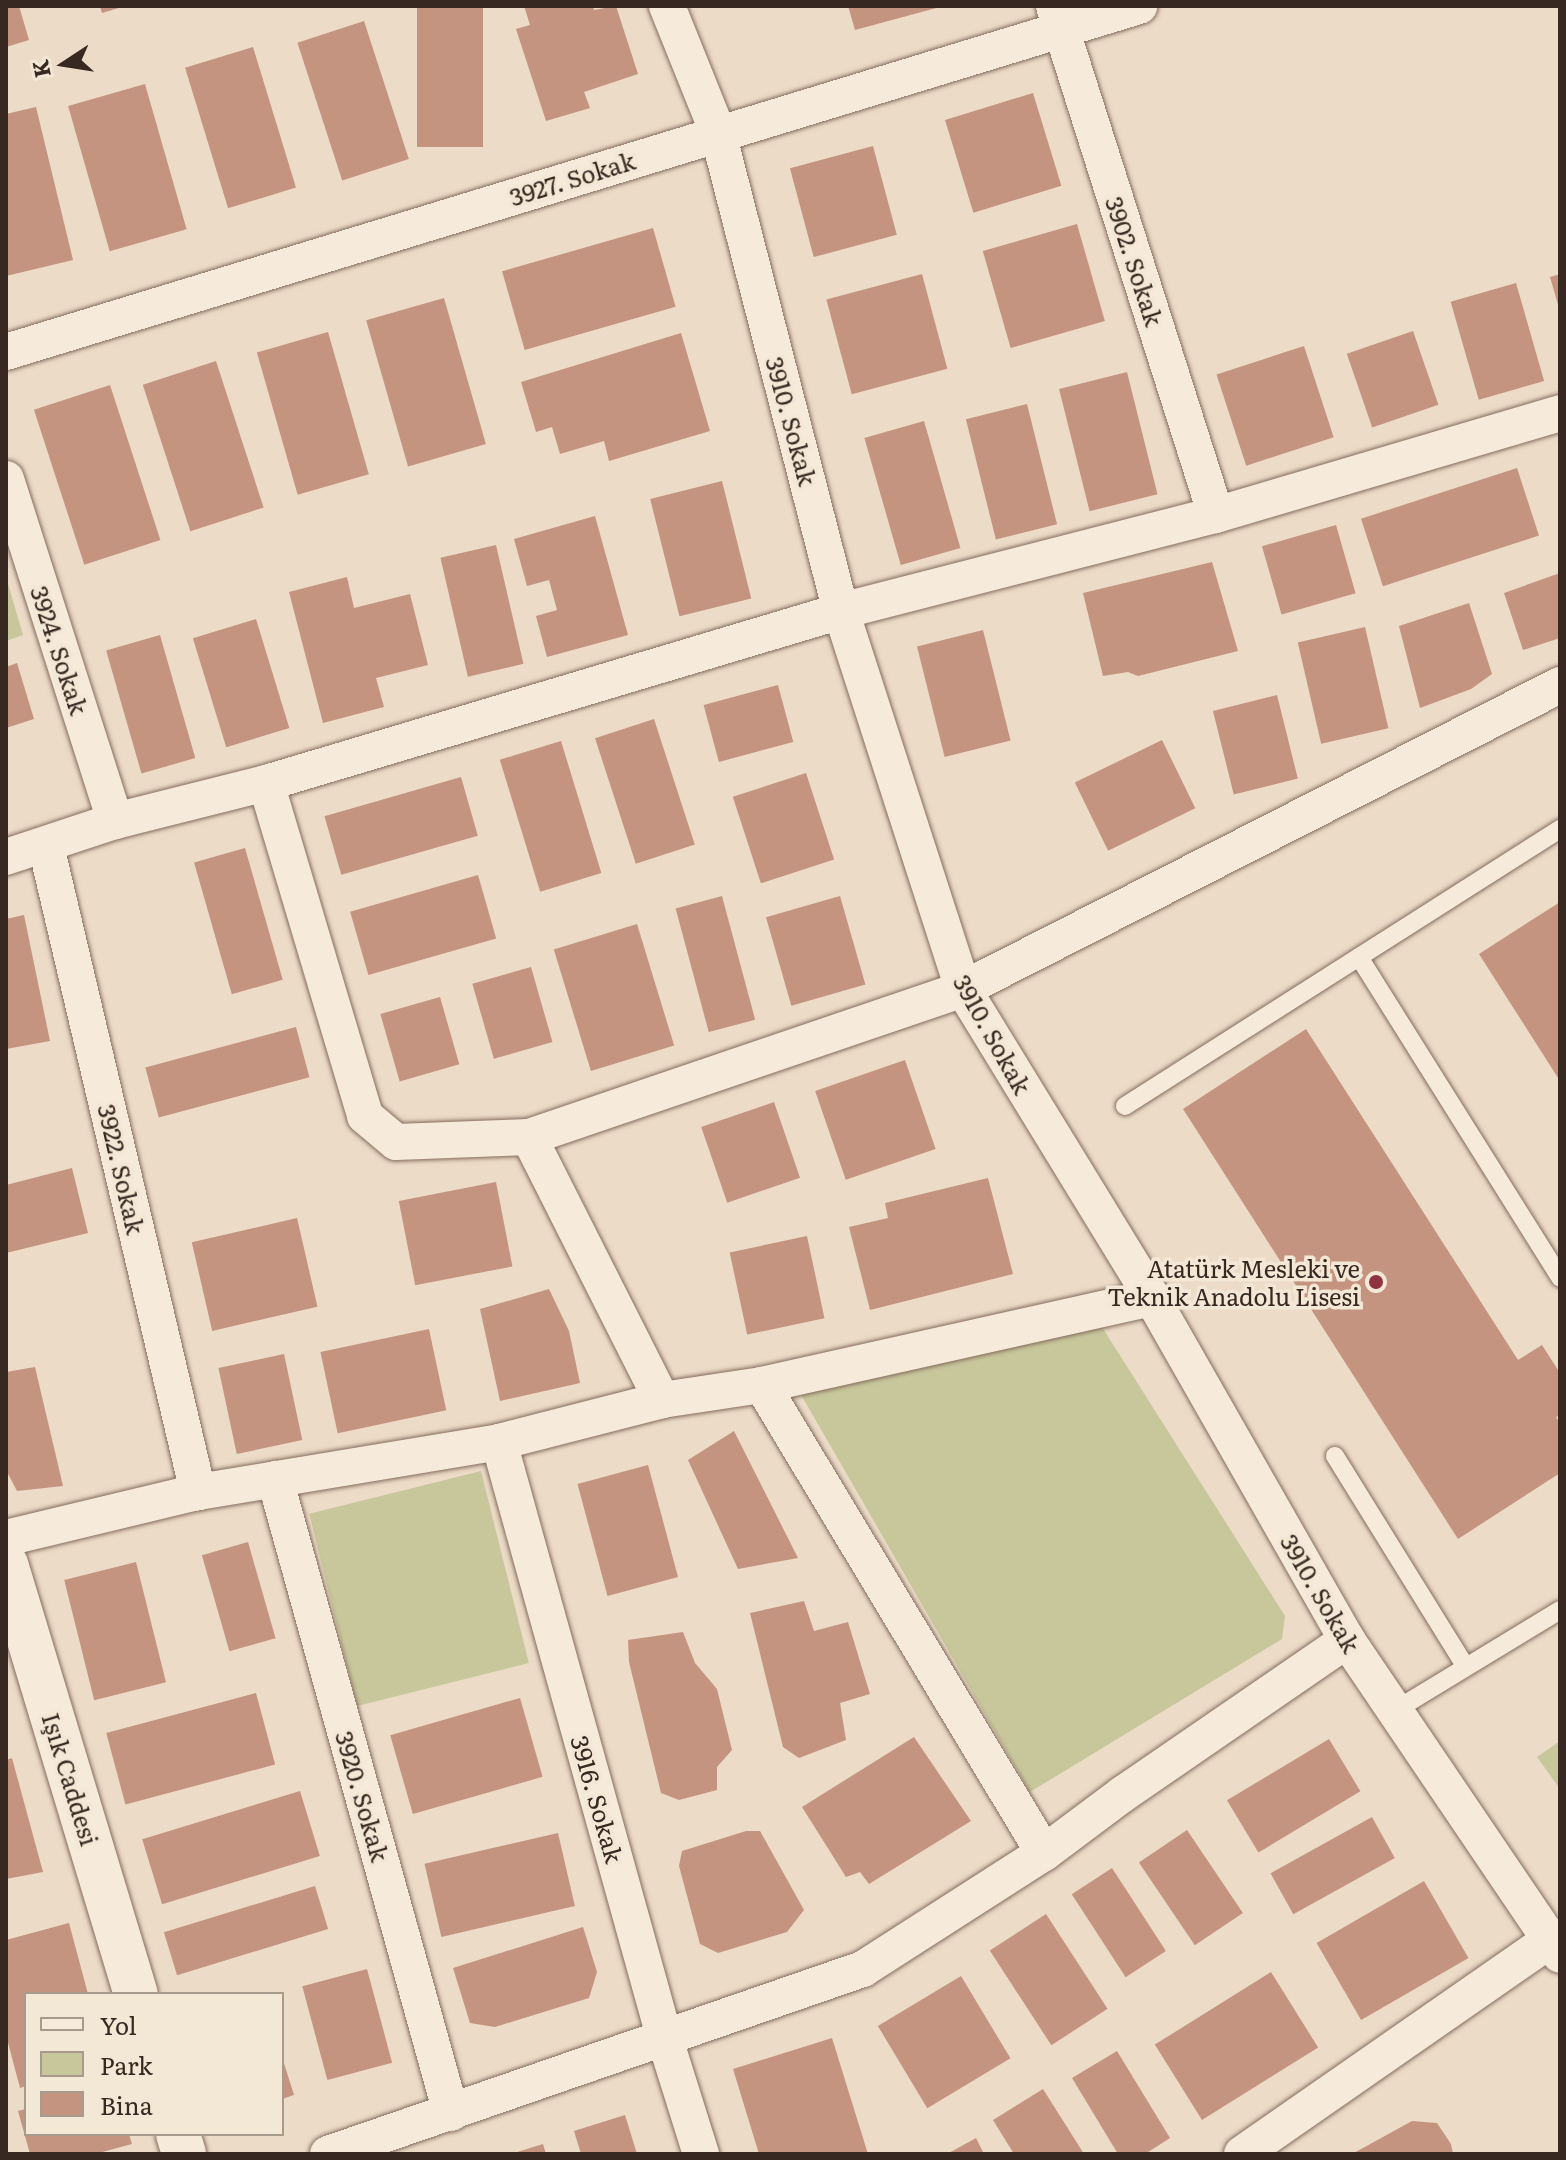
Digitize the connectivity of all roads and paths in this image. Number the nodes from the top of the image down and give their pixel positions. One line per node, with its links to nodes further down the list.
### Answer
1 (667, 6): 4 (street, 3910. Sokak)
2 (1139, 6): 3 (street, 3927. Sokak)
3 (1057, 18): 4 (street, 3927. Sokak); 8 (street, 3902. Sokak)
4 (718, 133): 5 (street, 3927. Sokak); 9 (street, 3910. Sokak)
5 (6, 352)
6 (1560, 413): 8 (street)
7 (6, 479): 12 (street, 3924. Sokak)
8 (1216, 515): 9 (street)
9 (841, 611): 11 (street); 17 (street, 3910. Sokak)
10 (1560, 685): 17 (street)
11 (266, 783): 12 (street); 19 (street)
12 (115, 821): 14 (street)
13 (1560, 829): 16 (lane)
14 (46, 846): 15 (street); 27 (street, 3922. Sokak)
15 (6, 857)
16 (1359, 957): 18 (lane); 20 (lane)
17 (963, 989): 19 (street); 21 (street, 3910. Sokak)
18 (1125, 1106)
19 (529, 1137): 23 (street)
20 (1560, 1278)
21 (1152, 1298): 22 (street); 31 (street, 3910. Sokak)
22 (762, 1385): 23 (street); 34 (street)
23 (662, 1400): 24 (street)
24 (499, 1442): 26 (street); 37 (street, 3916. Sokak)
25 (1335, 1456): 32 (lane)
26 (275, 1479): 27 (street); 38 (street, 3920. Sokak)
27 (198, 1492): 28 (street)
28 (6, 1538)
29 (6, 1564): 36 (street, Işık Caddesi)
30 (1560, 1610): 32 (lane)
31 (1347, 1640): 33 (street, 3910. Sokak); 34 (street)
32 (1466, 1667): 33 (lane)
33 (1394, 1711): 35 (street, 3910. Sokak)
34 (1044, 1853): 37 (street)
35 (1554, 1948): 41 (street)
36 (135, 1992)
37 (664, 2036): 38 (street); 40 (street, 3916. Sokak)
38 (451, 2113): 39 (street)
39 (328, 2154)
40 (701, 2154)
41 (1242, 2154)

